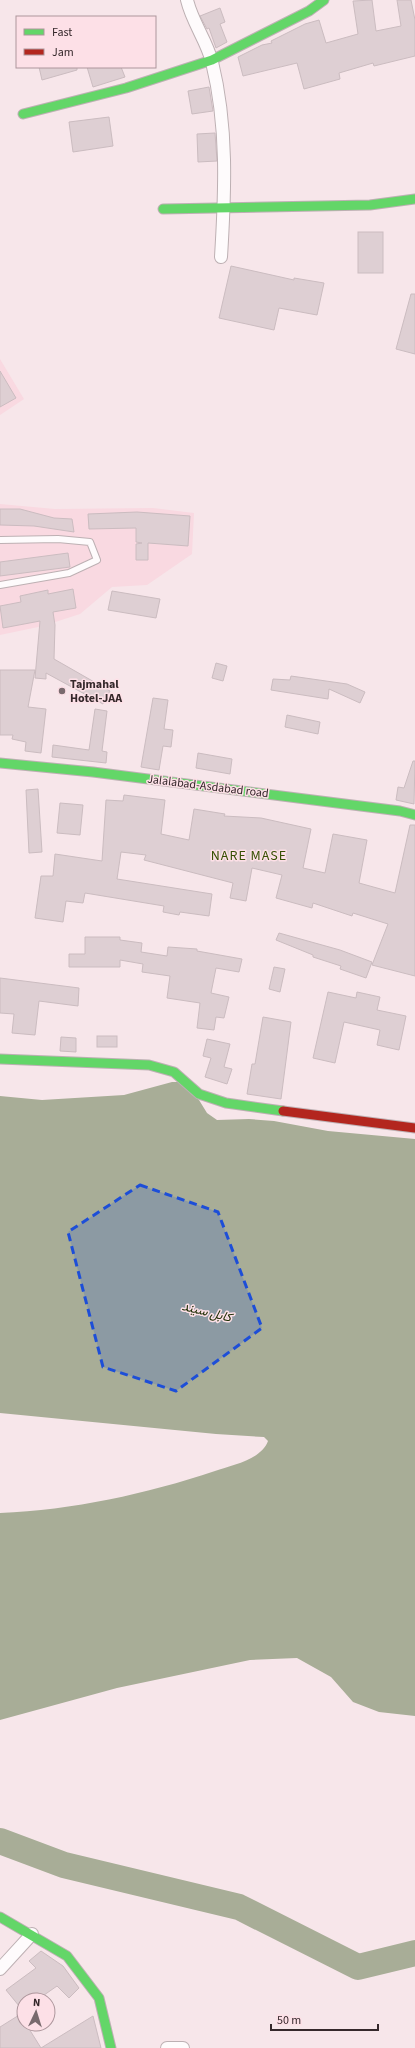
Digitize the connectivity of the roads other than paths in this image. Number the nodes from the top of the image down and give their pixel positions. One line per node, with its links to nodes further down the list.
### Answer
1 (187, 0): 3 (street)
2 (324, 0): 3 (street)
3 (212, 60): 4 (street); 6 (street)
4 (24, 114)
5 (415, 199): 6 (street)
6 (224, 208): 7 (street); 8 (street)
7 (163, 209)
8 (222, 257)
9 (0, 540): 10 (lane)
10 (0, 585)
11 (0, 763): 12 (street, Jalalabad-Asdabad road)
12 (415, 815)
13 (0, 1059): 14 (street)
14 (415, 1128)
15 (0, 1917): 16 (street)
16 (32, 1934): 17 (street); 18 (street)
17 (0, 1969)
18 (111, 2048)
19 (167, 2048): 20 (street)
20 (183, 2048)

